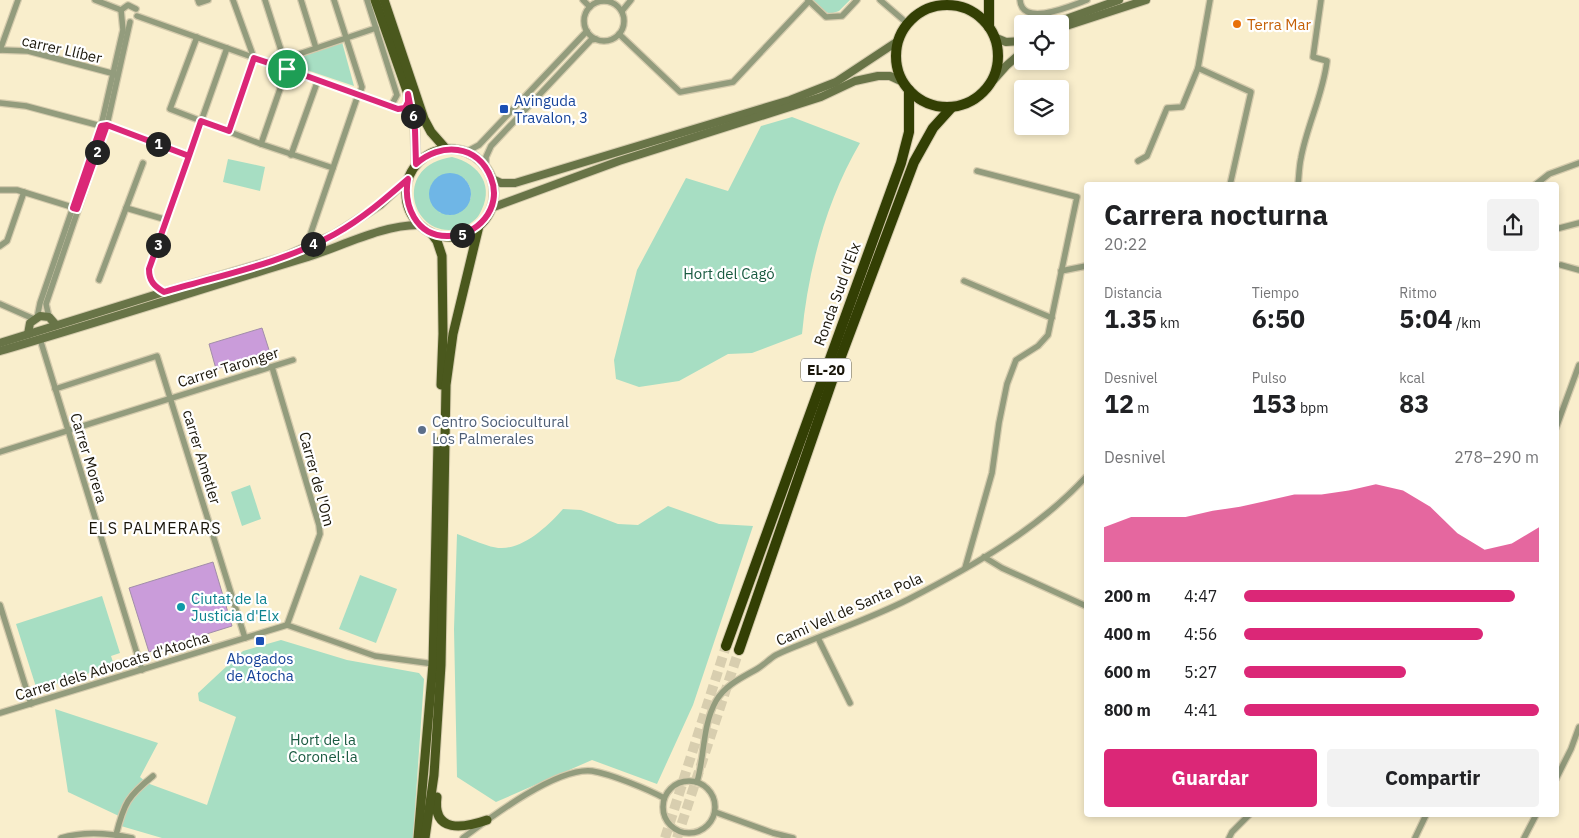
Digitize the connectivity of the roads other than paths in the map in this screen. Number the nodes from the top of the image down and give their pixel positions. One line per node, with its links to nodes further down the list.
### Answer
1 (18, 0): 50 (street)
2 (95, 0): 30 (street)
3 (138, 0): 29 (street)
4 (208, 0): 23 (street)
5 (233, 0): 51 (street)
6 (264, 0): 52 (street)
7 (301, 0): 49 (street)
8 (334, 0): 44 (street)
9 (367, 0): 39 (street)
10 (375, 0): 60 (main road)
11 (384, 0): 69 (main road)
12 (584, 0): 28 (street)
13 (631, 0): 31 (street)
14 (857, 0): 25 (street)
15 (880, 0): 36 (street)
16 (989, 0): 38 (highway, EL-20)
17 (1020, 0): 18 (street)
18 (1087, 0)
19 (1118, 0): 33 (main road)
20 (1146, 0): 37 (main road)
21 (1210, 0): 54 (street)
22 (1321, 0): 83 (street)
23 (199, 1)
24 (614, 1): 28 (street); 31 (street)
25 (808, 1): 41 (street)
26 (131, 2): 29 (street); 30 (street)
27 (951, 3): 36 (highway, EL-20); 38 (highway, EL-20)
28 (590, 7): 40 (street)
29 (136, 9): 32 (street)
30 (121, 10): 34 (street)
31 (622, 11): 41 (street)
32 (137, 16): 35 (street); 42 (street)
33 (1069, 17)
34 (122, 18): 35 (street); 56 (street)
35 (130, 22): 56 (street)
36 (908, 24): 46 (highway, EL-20)
37 (1069, 25)
38 (989, 27): 43 (highway, EL-20)
39 (376, 28): 44 (street); 63 (street)
40 (587, 31): 45 (street); 70 (street)
41 (619, 34): 45 (street)
42 (197, 37): 48 (street); 65 (street)
43 (994, 37): 47 (main road); 58 (highway, EL-20)
44 (346, 38): 49 (street); 61 (street)
45 (596, 39): 78 (street)
46 (898, 41): 59 (highway, EL-20); 81 (main road)
47 (1014, 42)
48 (227, 48): 51 (street); 65 (street)
49 (316, 48): 52 (street)
50 (0, 50): 56 (street, carrer Llíber)
51 (254, 58): 55 (street); 67 (street)
52 (284, 59): 55 (street)
53 (1014, 59): 58 (main road)
54 (1198, 68): 73 (street); 82 (street)
55 (287, 69): 57 (street); 68 (street)
56 (115, 74): 66 (street)
57 (318, 80): 61 (street); 71 (street)
58 (991, 83): 64 (highway, EL-20)
59 (906, 86): 64 (highway, EL-20); 89 (main road); 132 (highway, Ronda Sud d'Elx / EL-20)
60 (408, 94): 63 (street); 76 (main road)
61 (359, 95): 63 (street); 77 (street)
62 (0, 103): 66 (street)
63 (391, 106)
64 (952, 106): 133 (highway, Ronda Sud d'Elx / EL-20)
65 (201, 121): 67 (street); 72 (street)
66 (104, 125): 72 (street); 87 (street)
67 (229, 131): 68 (street)
68 (261, 144): 71 (street)
69 (446, 149): 70 (main road); 76 (main road)
70 (466, 152): 78 (main road)
71 (291, 155): 77 (street)
72 (189, 156): 90 (street)
73 (1138, 161)
74 (143, 163): 88 (street)
75 (1579, 163): 84 (street)
76 (416, 164): 80 (main road)
77 (333, 168): 97 (street)
78 (486, 168): 81 (main road)
79 (977, 171): 101 (street)
80 (408, 179): 92 (main road); 97 (main road)
81 (492, 179): 89 (main road)
82 (1231, 182)
83 (1298, 182)
84 (1539, 182)
85 (0, 190): 86 (street)
86 (24, 192): 87 (street); 96 (street)
87 (75, 208): 106 (street); 108 (street)
88 (126, 208): 90 (street); 102 (street)
89 (491, 208): 93 (main road)
90 (166, 220): 104 (street)
91 (1579, 222): 94 (street)
92 (420, 225): 95 (main road); 111 (main road)
93 (479, 226): 95 (main road); 117 (main road)
94 (1559, 228)
95 (431, 233): 117 (main road)
96 (0, 246)
97 (306, 247): 104 (main road)
98 (1561, 265): 100 (street)
99 (1084, 266): 101 (street)
100 (1579, 270)
101 (1061, 271): 107 (street)
102 (99, 280)
103 (964, 281): 107 (street)
104 (164, 292): 109 (main road)
105 (0, 304): 108 (street)
106 (49, 317): 108 (main road); 109 (main road)
107 (1052, 318): 125 (street)
108 (35, 319): 110 (main road)
109 (56, 325): 110 (main road); 111 (main road)
110 (28, 334): 111 (main road); 112 (main road)
111 (40, 340): 113 (main road); 118 (street, Carrer Morera)
112 (0, 343)
113 (0, 351)
114 (293, 360): 116 (street, Carrer Taronger)
115 (1579, 365): 120 (street)
116 (272, 367): 119 (street, Carrer Taronger); 129 (street, Carrer de l'Om)
117 (443, 385): 134 (main road)
118 (54, 389): 119 (street, Carrer Taronger); 121 (street, Carrer Morera)
119 (170, 399): 121 (street, Carrer Taronger); 130 (street, carrer Ametler)
120 (1559, 420)
121 (67, 430): 122 (street, Carrer Taronger); 135 (street, Carrer Morera)
122 (0, 452)
123 (1084, 479): 124 (street, Camí Vell de Santa Pola)
124 (984, 558): 125 (street, Camí Vell de Santa Pola); 127 (street)
125 (965, 568): 131 (street, Camí Vell de Santa Pola)
126 (0, 605): 128 (street)
127 (1084, 605)
128 (3, 623): 137 (street)
129 (287, 625): 130 (street, Carrer dels Advocats d'Atocha); 134 (street)
130 (245, 638): 135 (street, Carrer dels Advocats d'Atocha)
131 (818, 638): 136 (street); 143 (street, Camí Vell de Santa Pola)
132 (726, 646)
133 (739, 650)
134 (437, 664): 140 (main road); 145 (main road)
135 (142, 670): 137 (street, Carrer dels Advocats d'Atocha)
136 (850, 702)
137 (31, 704): 138 (street, Carrer dels Advocats d'Atocha)
138 (0, 713)
139 (1579, 727): 141 (street)
140 (434, 760): 150 (main road); 156 (main road)
141 (1559, 773)
142 (153, 776): 151 (street)
143 (697, 782): 144 (street); 146 (street)
144 (664, 798): 150 (street); 152 (street)
145 (421, 800): 155 (main road); 156 (main road)
146 (715, 812): 152 (street); 158 (street)
147 (1247, 817): 159 (street)
148 (1425, 817): 160 (street)
149 (1535, 817): 161 (street)
150 (487, 820): 157 (street)
151 (116, 835): 153 (street); 154 (street)
152 (693, 836)
153 (61, 838)
154 (132, 838)
155 (418, 838)
156 (424, 838)
157 (463, 838)
158 (793, 838)
159 (1229, 838)
160 (1415, 838)
161 (1524, 838)

